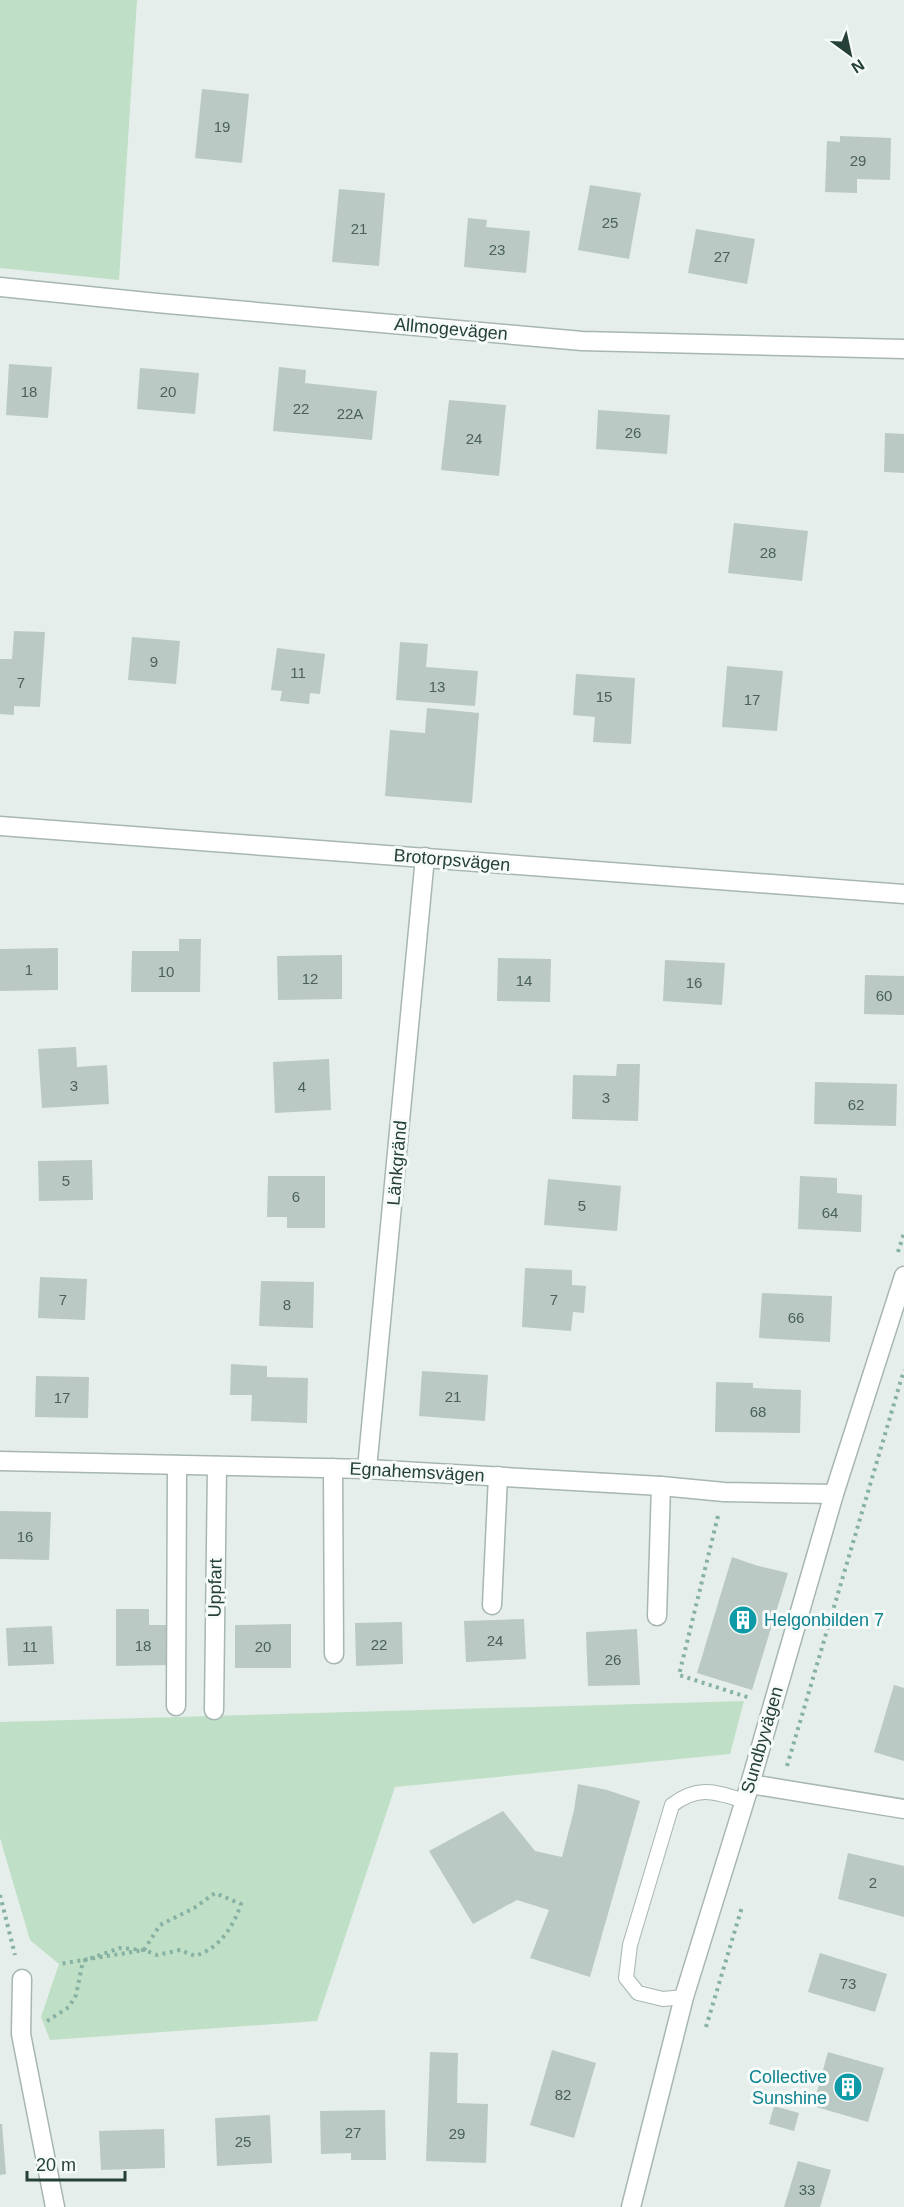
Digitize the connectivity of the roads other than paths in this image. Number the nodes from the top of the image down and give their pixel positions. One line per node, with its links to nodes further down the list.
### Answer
1 (0, 287): 2 (street, Allmogevägen)
2 (904, 349)
3 (0, 826): 4 (street, Brotorpsvägen)
4 (426, 857): 5 (street, Brotorpsvägen); 11 (street, Länkgränd)
5 (904, 894)
6 (904, 1276): 14 (street, Sundbyvägen)
7 (0, 1461): 8 (street, Egnahemsvägen)
8 (177, 1465): 9 (street, Egnahemsvägen); 18 (street)
9 (217, 1466): 10 (street, Egnahemsvägen); 19 (street, Uppfart)
10 (333, 1468): 11 (street, Egnahemsvägen); 17 (street)
11 (367, 1469): 12 (street, Egnahemsvägen)
12 (498, 1476): 13 (street, Egnahemsvägen); 15 (street)
13 (661, 1486): 14 (street, Egnahemsvägen); 16 (street)
14 (834, 1494): 20 (street, Sundbyvägen)
15 (492, 1605)
16 (657, 1616)
17 (334, 1654)
18 (176, 1706)
19 (214, 1710)
20 (747, 1792): 21 (street); 23 (street, Sundbyvägen); 23 (lane)
21 (904, 1809)
22 (22, 1979): 24 (street)
23 (684, 1996): 25 (street, Sundbyvägen)
24 (55, 2207)
25 (631, 2207)

